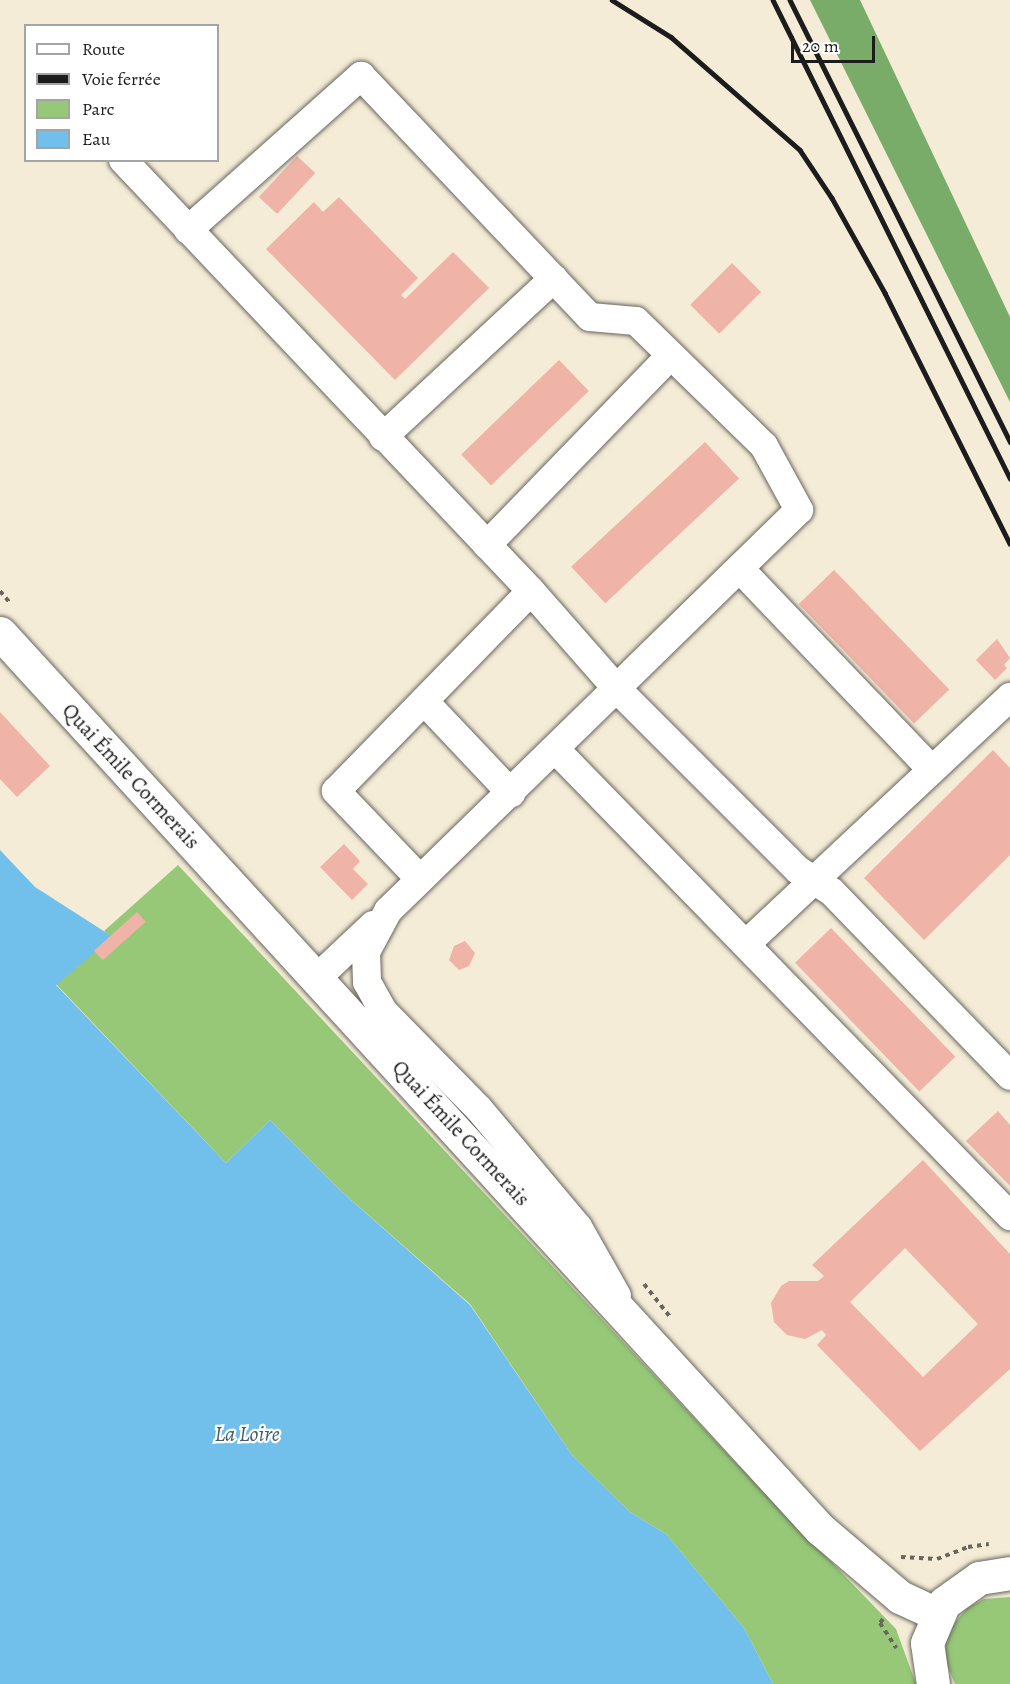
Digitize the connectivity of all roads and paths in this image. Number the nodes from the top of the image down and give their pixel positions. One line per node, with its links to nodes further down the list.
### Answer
1 (125, 162): 2 (lane)
2 (188, 230): 3 (lane); 5 (lane)
3 (554, 278): 4 (lane); 5 (lane)
4 (671, 355): 6 (lane); 7 (lane)
5 (383, 437): 6 (lane)
6 (486, 545): 8 (lane)
7 (740, 569): 10 (lane); 14 (lane)
8 (531, 591): 10 (lane); 12 (lane)
9 (0, 633): 20 (main road, Quai Émile Cormerais)
10 (618, 690): 13 (lane); 17 (lane)
11 (1010, 697): 14 (lane)
12 (424, 701): 15 (lane); 16 (lane)
13 (556, 750): 15 (lane); 19 (lane)
14 (932, 770): 17 (lane)
15 (511, 793): 16 (lane)
16 (420, 879): 18 (lane)
17 (813, 880): 19 (lane); 21 (lane)
18 (392, 907): 20 (lane); 23 (lane)
19 (746, 944): 22 (lane)
20 (317, 978): 23 (main road, Quai Émile Cormerais)
21 (1010, 1076)
22 (1010, 1216)
23 (629, 1316): 25 (main road, Quai Émile Cormerais)
24 (1010, 1574): 26 (main road)
25 (900, 1596): 26 (main road, Quai Émile Cormerais); 27 (path)
26 (936, 1614): 28 (main road)
27 (897, 1656)
28 (933, 1684)

